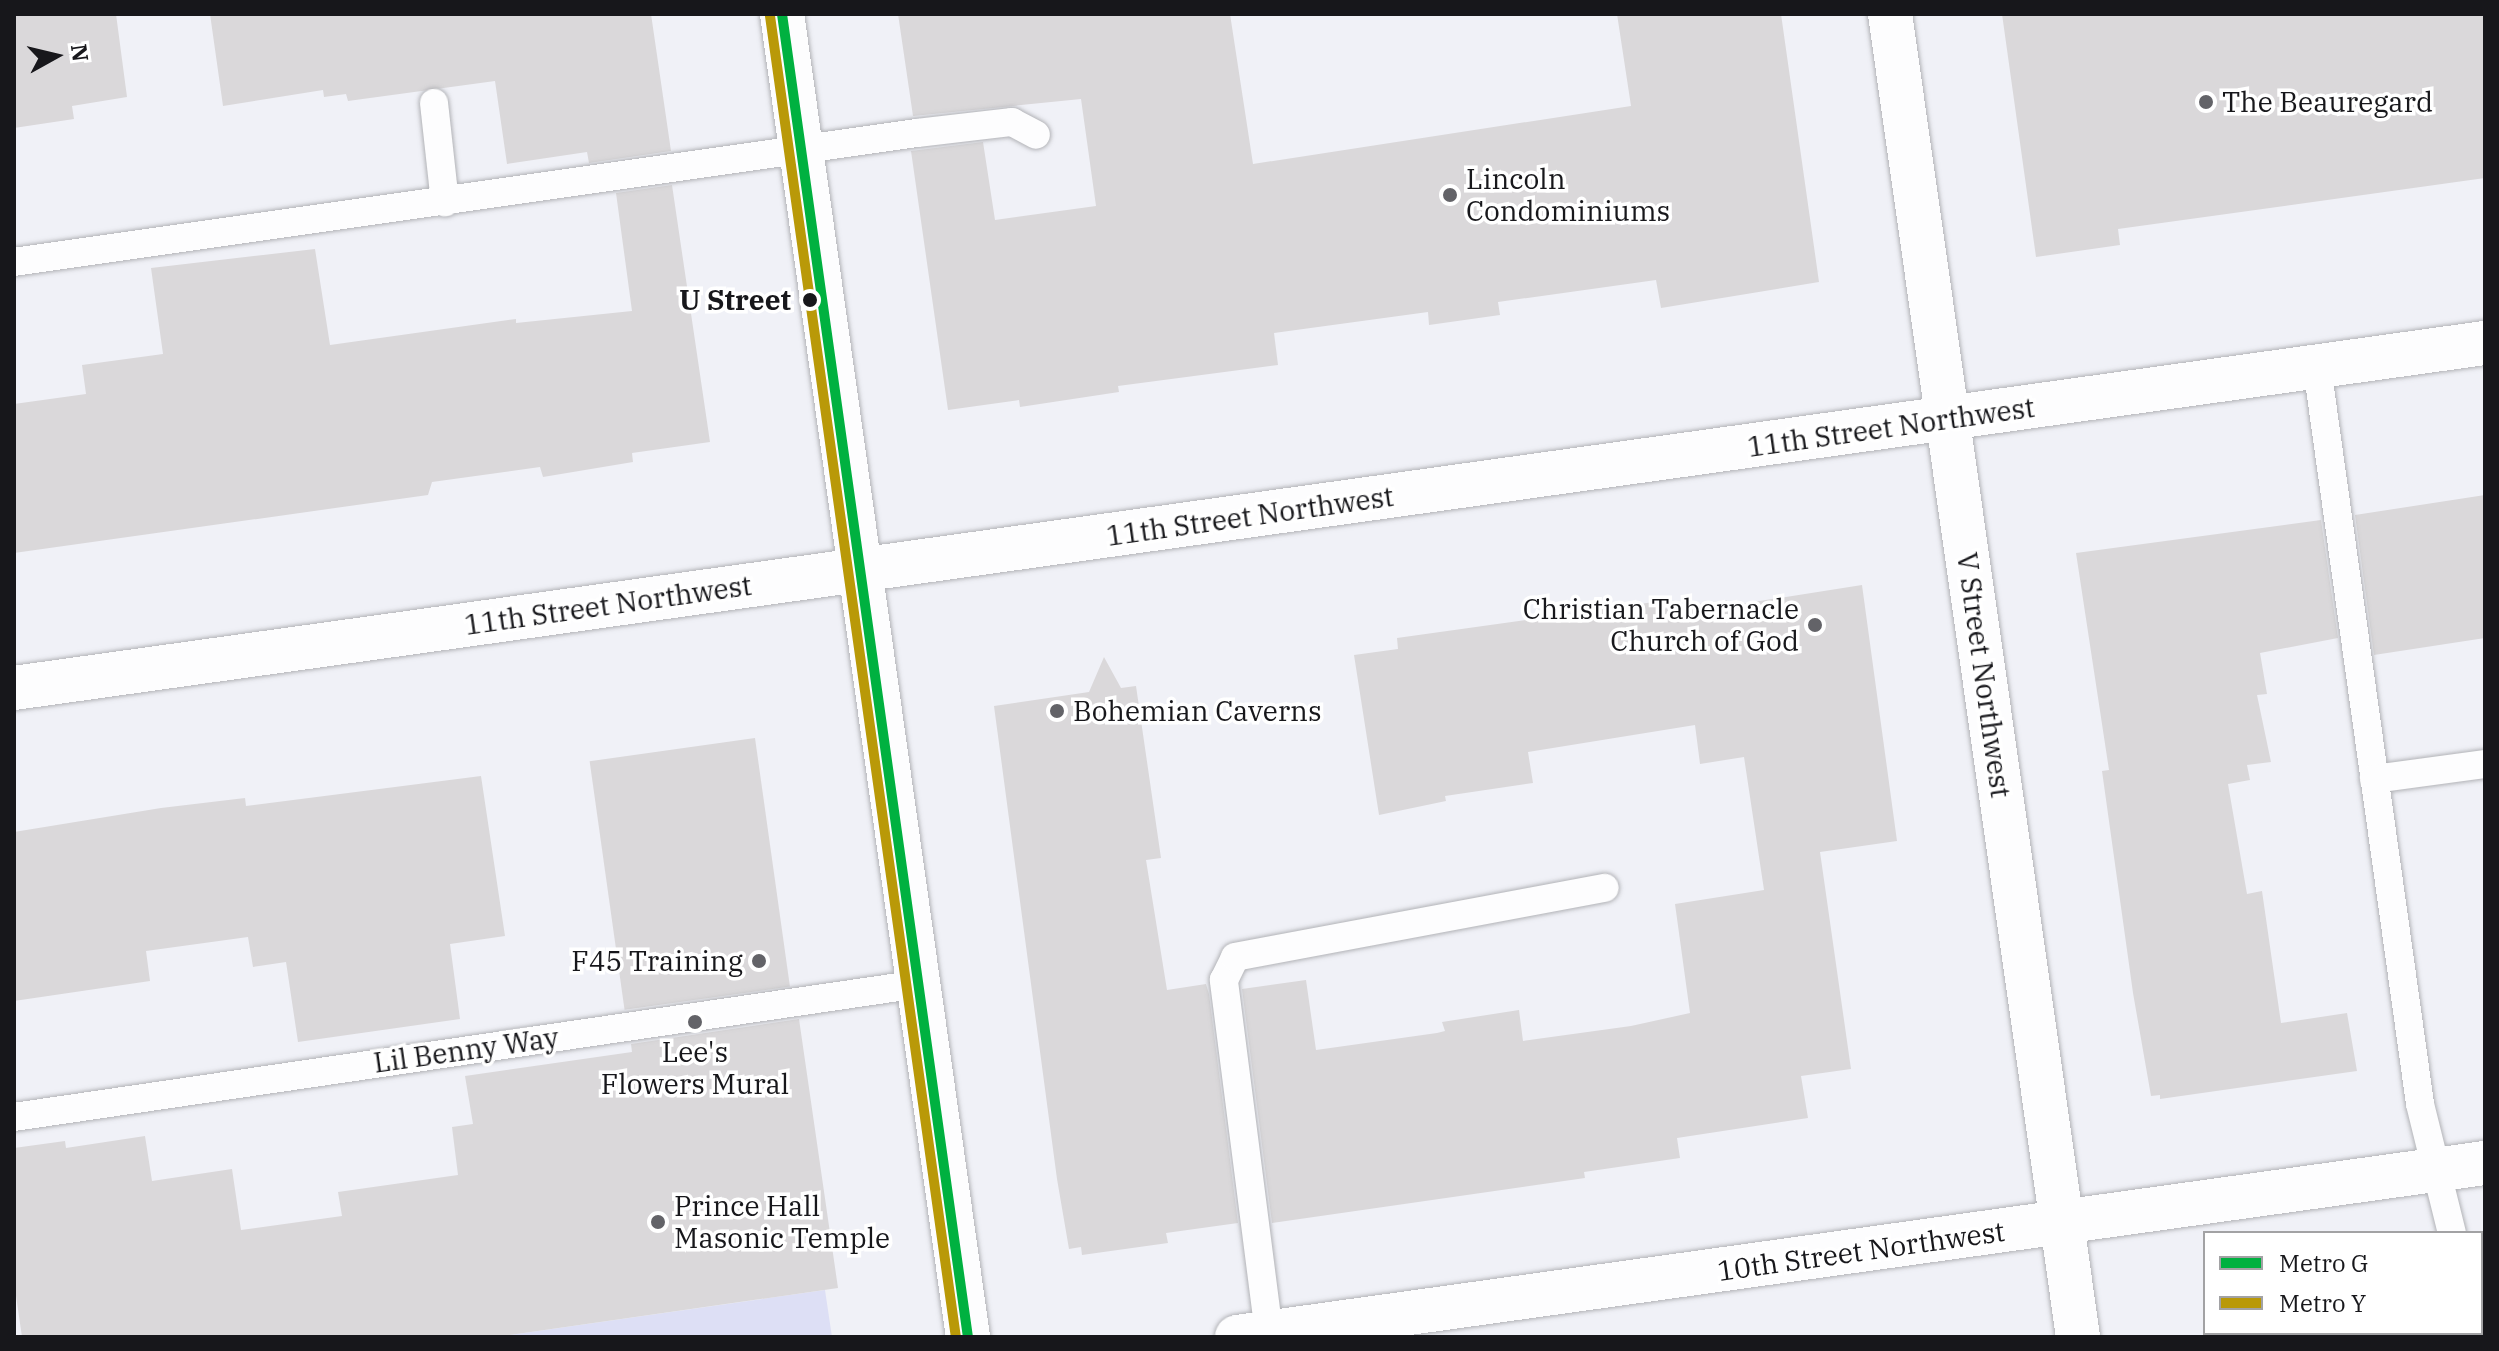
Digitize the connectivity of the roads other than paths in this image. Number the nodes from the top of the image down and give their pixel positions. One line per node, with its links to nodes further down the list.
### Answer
1 (782, 14): 5 (street)
2 (1890, 14): 10 (street, V Street Northwest)
3 (434, 103): 6 (lane)
4 (1036, 135): 5 (lane)
5 (802, 153): 6 (lane); 11 (street)
6 (445, 202): 7 (lane)
7 (14, 262)
8 (2485, 343): 9 (street, 11th Street Northwest)
9 (2317, 367): 10 (street, 11th Street Northwest); 14 (lane)
10 (1948, 419): 11 (street, 11th Street Northwest); 20 (street, V Street Northwest)
11 (860, 570): 12 (street, 11th Street Northwest); 16 (street)
12 (14, 688)
13 (2485, 764): 14 (lane)
14 (2374, 779): 19 (lane)
15 (1605, 888): 22 (lane)
16 (919, 984): 17 (lane, Lil Benny Way); 23 (street)
17 (14, 1117)
18 (2485, 1163): 19 (street, 10th Street Northwest)
19 (2437, 1170): 20 (street, 10th Street Northwest); 21 (lane)
20 (2061, 1224): 22 (street, 10th Street Northwest); 24 (street, V Street Northwest)
21 (2452, 1231)
22 (1253, 1335)
23 (968, 1337)
24 (2078, 1337)

